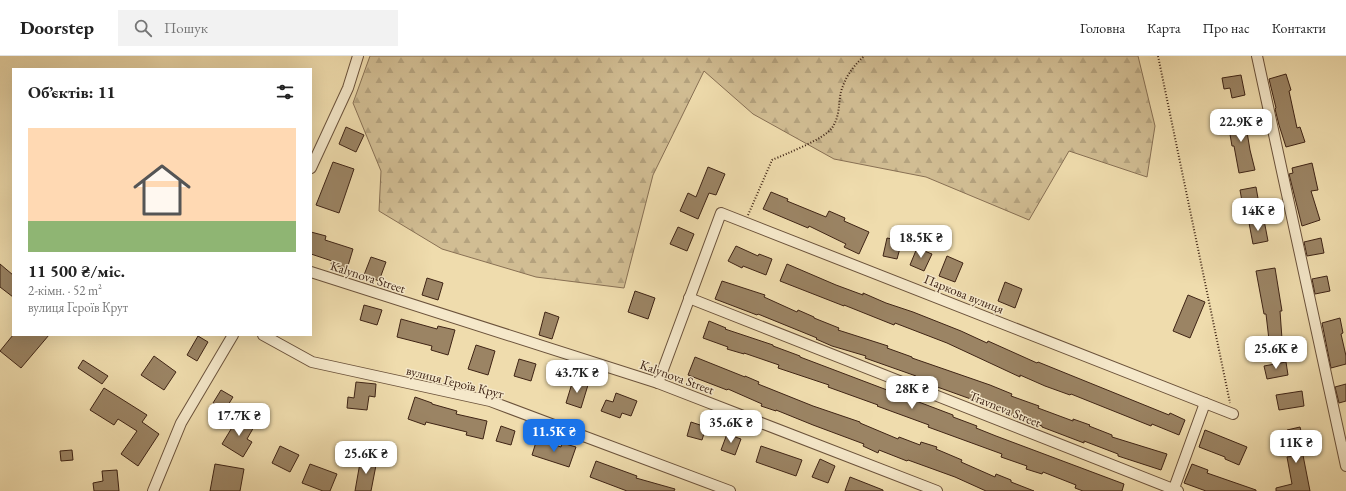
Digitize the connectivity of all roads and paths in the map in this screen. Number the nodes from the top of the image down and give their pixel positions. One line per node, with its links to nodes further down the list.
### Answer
1 (358, 56): 5 (street)
2 (864, 56): 6 (path)
3 (1158, 56): 13 (path)
4 (1257, 56): 14 (street)
5 (312, 166)
6 (746, 222): 8 (street, Паркова вулиця); 12 (street, Паркова вулиця)
7 (312, 272): 11 (street, Kalynova Street)
8 (689, 298): 11 (street, Паркова вулиця); 15 (street, Travneva Street)
9 (232, 336): 16 (street)
10 (265, 336): 17 (street, вулиця Героїв Крут)
11 (658, 383): 18 (street, Kalynova Street)
12 (1205, 403): 13 (street, Паркова вулиця); 15 (street)
13 (1232, 414)
14 (1346, 462)
15 (1175, 490)
16 (153, 491)
17 (730, 491)
18 (937, 491)

